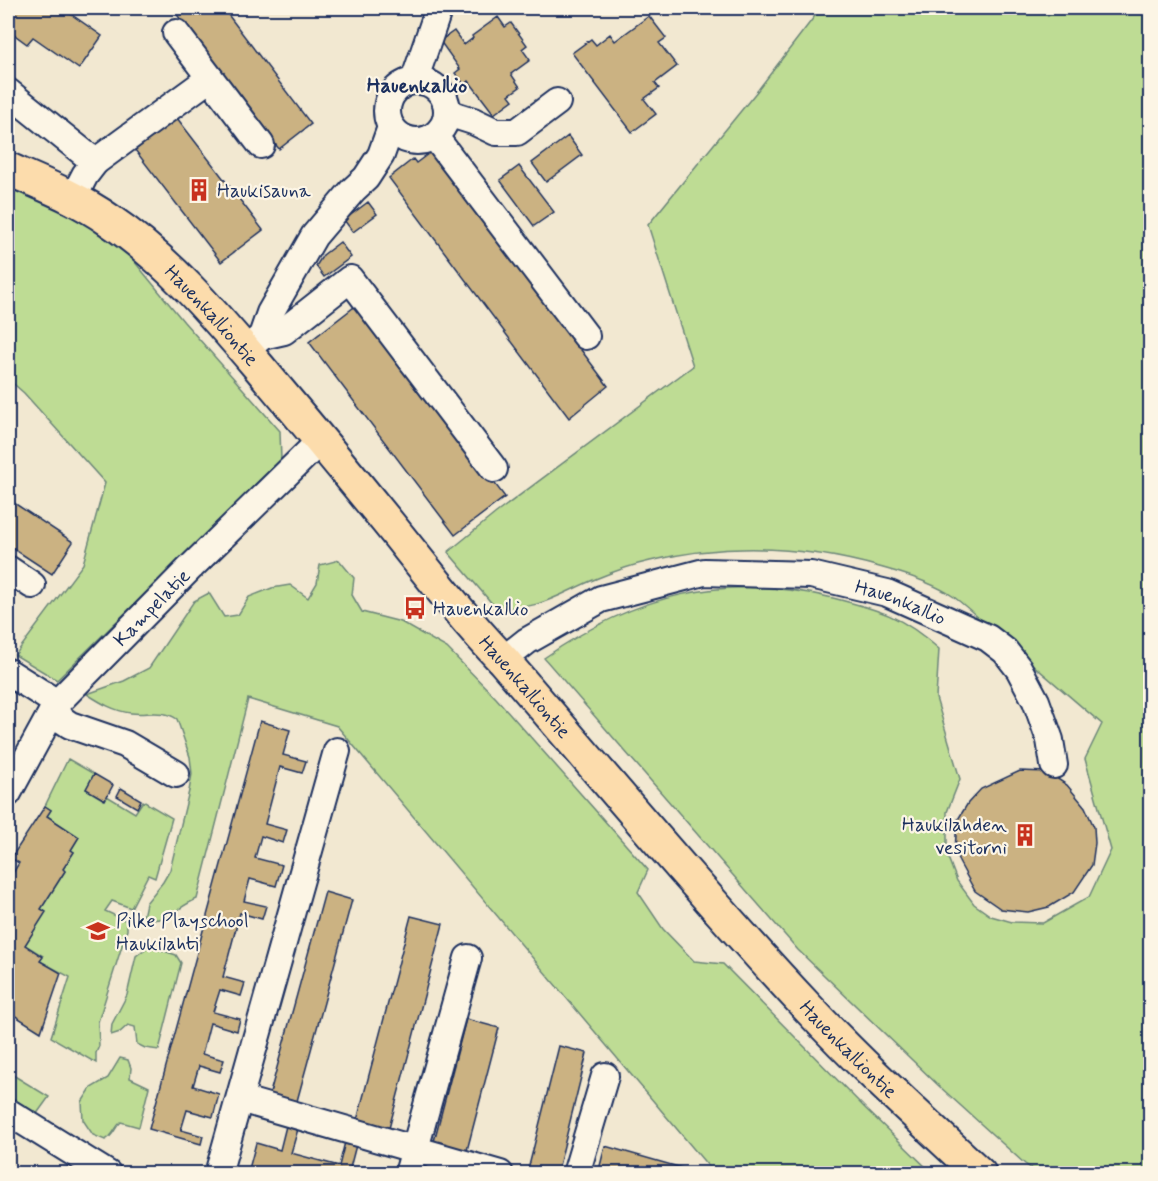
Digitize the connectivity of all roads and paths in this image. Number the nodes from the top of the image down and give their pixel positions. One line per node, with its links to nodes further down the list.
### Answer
1 (439, 8): 4 (street)
2 (176, 33): 3 (street)
3 (210, 78): 10 (street); 11 (street)
4 (414, 81): 7 (street); 8 (street)
5 (8, 92): 11 (street)
6 (557, 102): 7 (street)
7 (448, 113): 9 (street)
8 (391, 127): 9 (street); 15 (street)
9 (435, 137): 14 (street)
10 (261, 145)
11 (95, 162): 13 (street)
12 (8, 169): 13 (main road, Hauenkalliontie)
13 (73, 198): 15 (main road, Hauenkalliontie)
14 (585, 336)
15 (254, 344): 16 (main road, Hauenkalliontie); 17 (street)
16 (321, 440): 20 (main road, Hauenkalliontie); 22 (street, Kampelatie)
17 (494, 469)
18 (8, 569): 19 (street)
19 (32, 585)
20 (503, 660): 24 (street, Hauenkallio); 36 (main road, Hauenkalliontie)
21 (8, 672): 22 (street)
22 (55, 708): 25 (street); 26 (street, Kampelatie)
23 (337, 751): 29 (street)
24 (1054, 765)
25 (176, 774)
26 (8, 793)
27 (468, 958): 31 (street)
28 (605, 1076): 35 (street)
29 (240, 1099): 31 (street); 33 (street)
30 (8, 1112): 32 (street)
31 (411, 1162): 34 (street)
32 (108, 1173)
33 (218, 1173)
34 (500, 1173)
35 (576, 1173)
36 (980, 1173)

